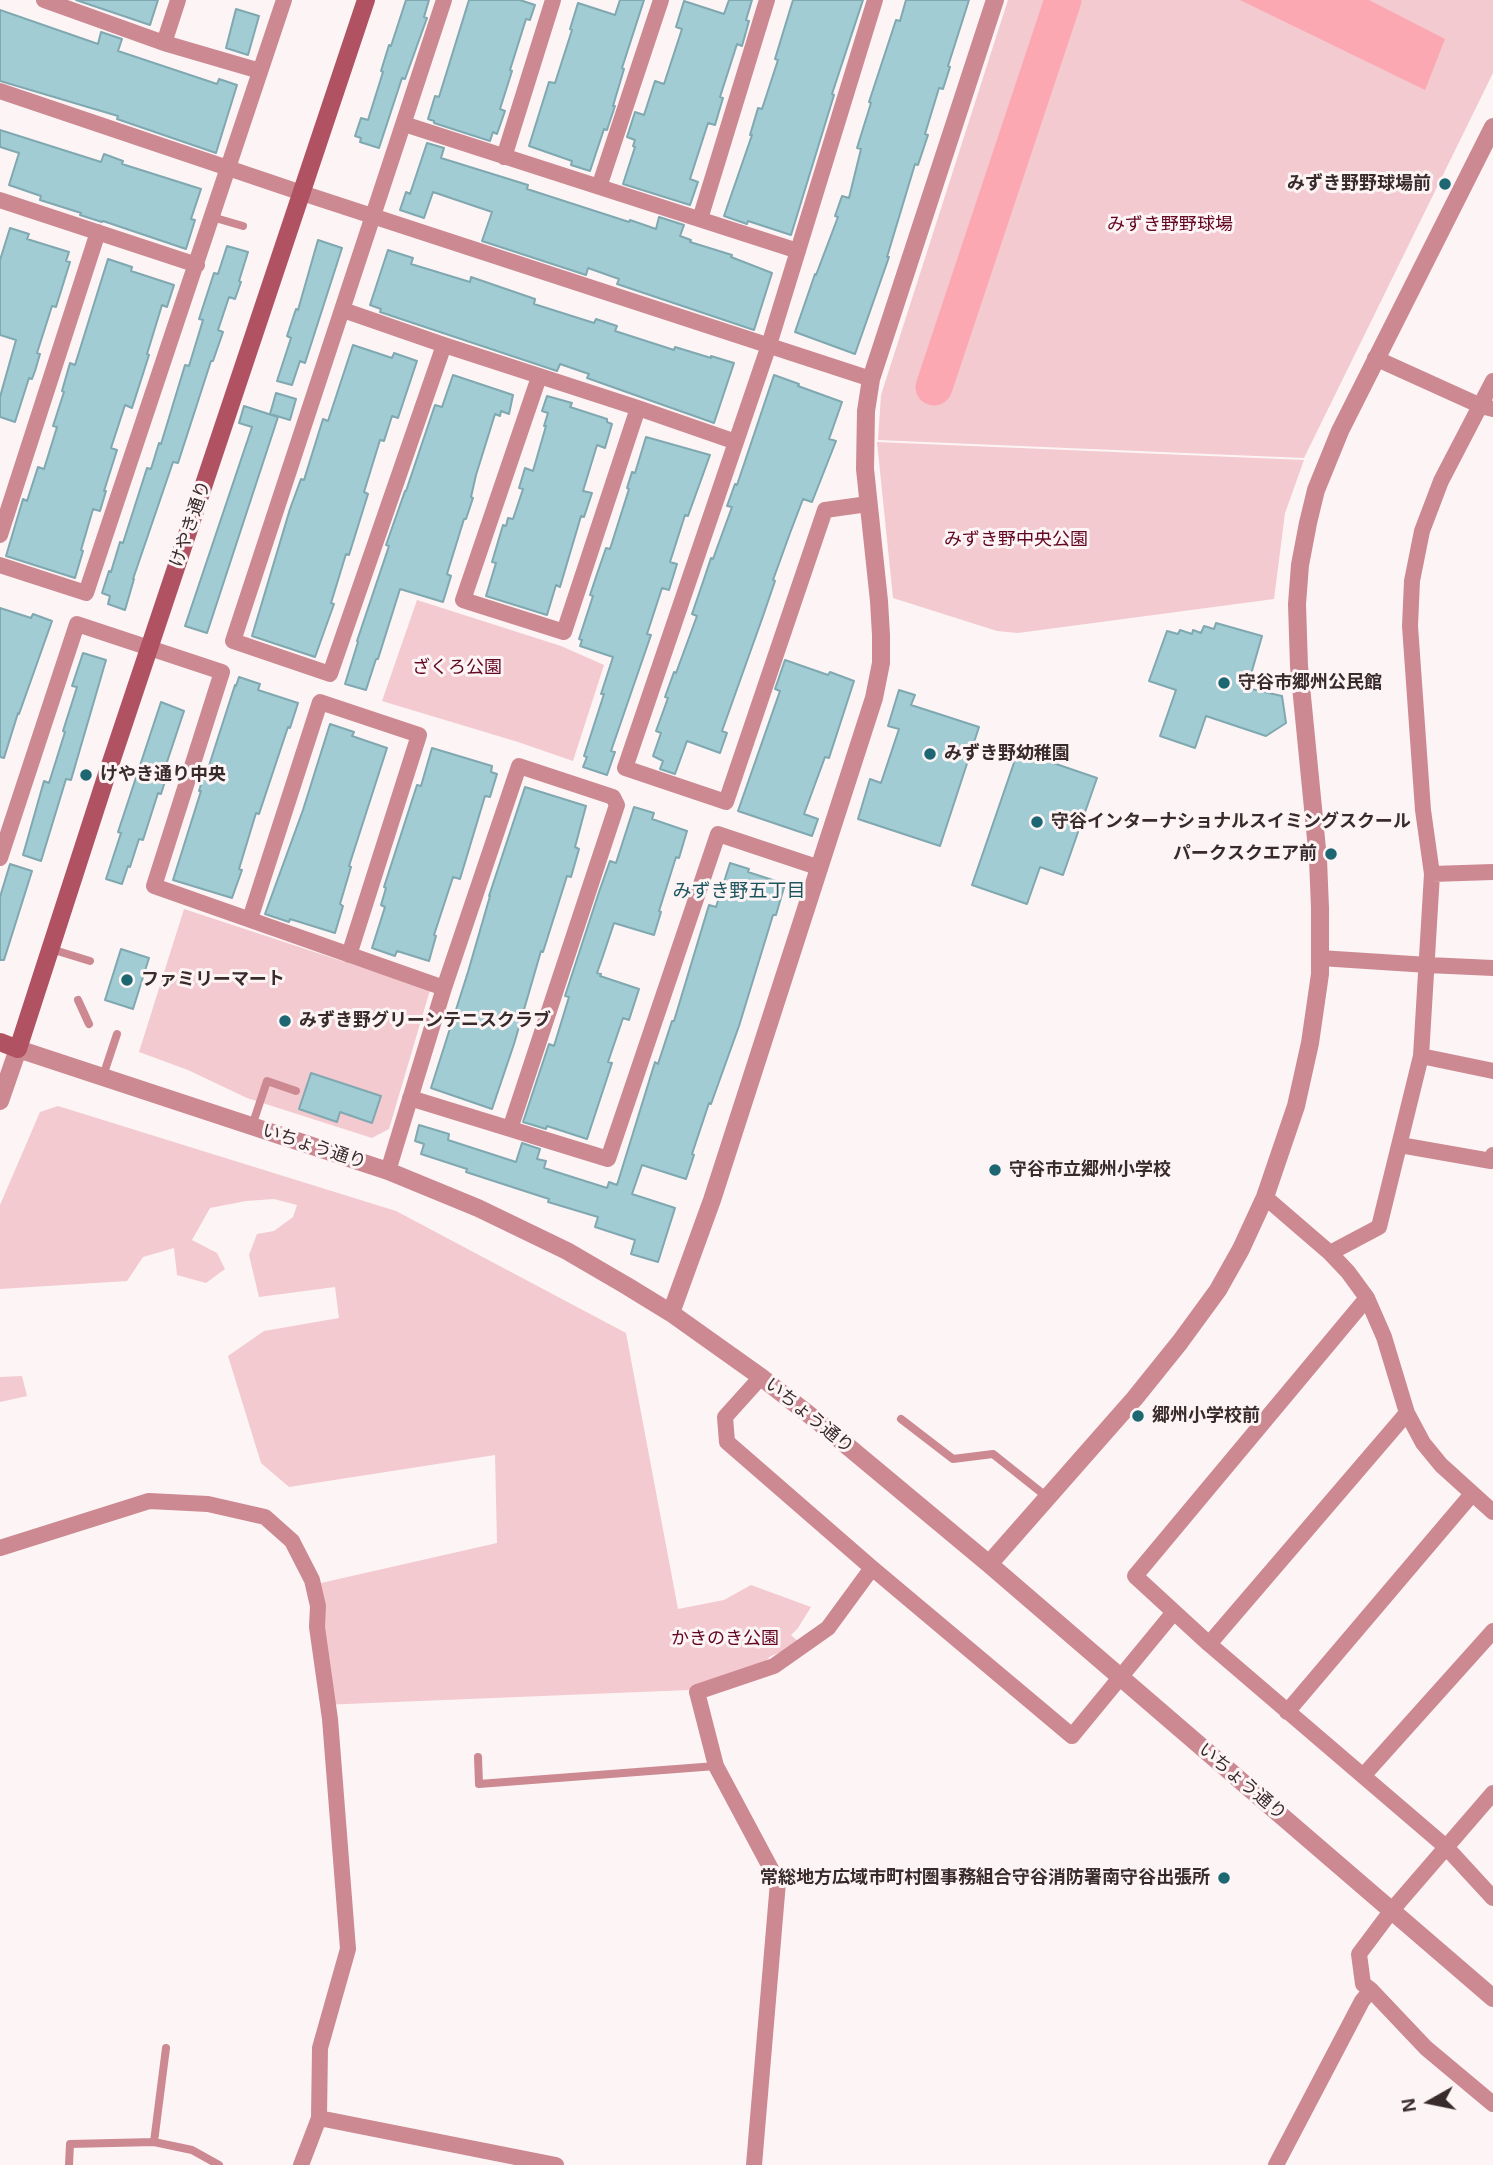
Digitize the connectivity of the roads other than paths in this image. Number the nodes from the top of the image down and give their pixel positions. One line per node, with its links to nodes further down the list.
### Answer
1 (44, 0): 11 (street)
2 (178, 0): 12 (street)
3 (284, 0): 13 (street)
4 (366, 0): 20 (main road, けやき通り)
5 (444, 0): 15 (street)
6 (553, 0): 17 (street)
7 (661, 0): 19 (street)
8 (766, 0): 24 (street)
9 (875, 0): 27 (street)
10 (996, 0): 34 (street)
11 (71, 4): 12 (street)
12 (164, 43): 13 (street)
13 (260, 71): 18 (street)
14 (0, 91): 18 (street)
15 (404, 124): 17 (street); 22 (street)
16 (1493, 127): 32 (street)
17 (504, 157): 19 (street)
18 (229, 167): 20 (street); 23 (street)
19 (599, 187): 24 (street)
20 (302, 193): 22 (street); 42 (main road, けやき通り)
21 (0, 200): 26 (street)
22 (374, 215): 29 (street); 31 (street)
23 (211, 217): 25 (lane); 28 (street)
24 (700, 219): 27 (street)
25 (243, 226)
26 (98, 232): 28 (street); 40 (street)
27 (799, 251): 31 (street)
28 (197, 265): 41 (street)
29 (343, 310): 30 (street); 30 (street)
30 (443, 345): 33 (street)
31 (769, 345): 34 (street); 38 (street)
32 (1375, 358): 37 (street); 50 (street)
33 (538, 377): 36 (street); 36 (street)
34 (871, 379): 39 (street)
35 (1493, 381): 37 (street)
36 (638, 408): 38 (street)
37 (1487, 408): 46 (street)
38 (736, 442): 39 (street)
39 (868, 504): 44 (street)
40 (0, 535)
41 (0, 565)
42 (150, 647): 43 (street); 47 (street); 48 (main road, けやき通り)
43 (0, 858)
44 (820, 868): 67 (street); 74 (street)
45 (1493, 872): 46 (street)
46 (1433, 874): 52 (street)
47 (250, 919): 49 (street); 49 (street)
48 (51, 949): 51 (lane); 59 (main road, けやき通り)
49 (349, 954): 54 (street)
50 (1320, 958): 52 (street); 71 (street)
51 (90, 961)
52 (1428, 965): 53 (street); 60 (street)
53 (1493, 968)
54 (444, 988): 64 (street); 67 (street)
55 (78, 1000): 56 (lane)
56 (89, 1024)
57 (117, 1034): 62 (lane)
58 (0, 1042): 59 (main road, いちょう通り)
59 (18, 1048): 62 (street, いちょう通り); 65 (street)
60 (1421, 1056): 61 (street); 68 (street)
61 (1493, 1071)
62 (103, 1076): 66 (street, いちょう通り)
63 (296, 1091): 66 (lane)
64 (410, 1098): 67 (street); 70 (street)
65 (0, 1101)
66 (252, 1126): 70 (street, いちょう通り)
67 (510, 1129)
68 (1400, 1145): 69 (street); 72 (street)
69 (1493, 1155)
70 (388, 1171): 74 (street, いちょう通り)
71 (1265, 1197): 72 (street); 79 (street)
72 (1330, 1253): 73 (street)
73 (1367, 1298): 76 (street); 84 (street)
74 (671, 1313): 75 (street, いちょう通り)
75 (761, 1377): 82 (street, いちょう通り); 83 (street)
76 (1407, 1413): 78 (street); 86 (street)
77 (901, 1419): 79 (lane)
78 (1472, 1494): 80 (street); 88 (street)
79 (1047, 1498): 82 (street)
80 (1493, 1512)
81 (0, 1548): 100 (street)
82 (989, 1564): 87 (street, いちょう通り)
83 (872, 1568): 87 (street); 90 (street)
84 (1174, 1612): 86 (street); 87 (street)
85 (1493, 1631): 91 (street)
86 (1209, 1644): 88 (street)
87 (1120, 1678): 95 (street, いちょう通り)
88 (1287, 1712): 91 (street)
89 (478, 1756): 90 (lane)
90 (716, 1766): 106 (street)
91 (1363, 1776): 93 (street)
92 (1493, 1793): 93 (street)
93 (1446, 1847): 94 (street); 95 (street)
94 (1493, 1898)
95 (1392, 1910): 96 (street); 97 (street, いちょう通り)
96 (1371, 1990): 99 (street); 107 (street)
97 (1493, 1998)
98 (166, 2048): 101 (lane)
99 (1493, 2104)
100 (319, 2118): 104 (street); 105 (street)
101 (154, 2142): 102 (lane); 103 (lane)
102 (69, 2165)
103 (219, 2165)
104 (301, 2165)
105 (556, 2165)
106 (754, 2165)
107 (1276, 2165)

